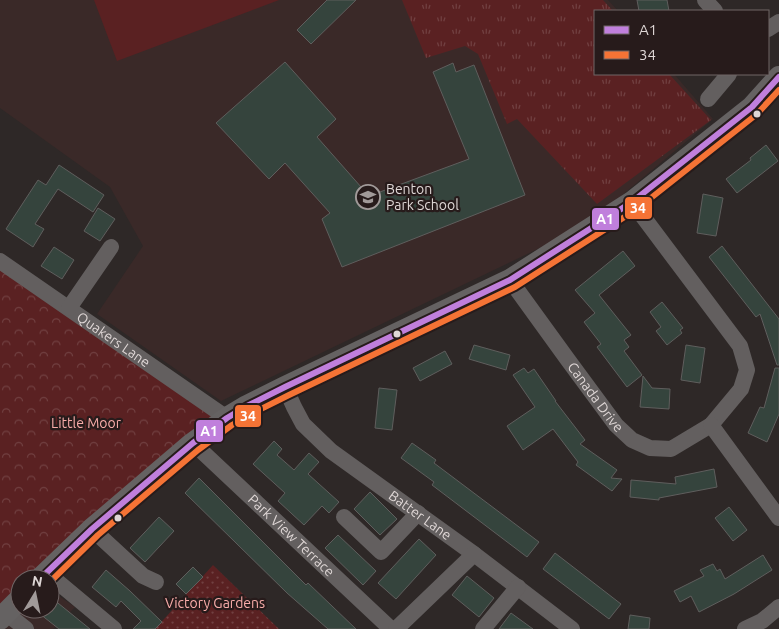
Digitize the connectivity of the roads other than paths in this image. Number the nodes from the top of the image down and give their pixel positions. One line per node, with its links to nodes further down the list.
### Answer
1 (705, 0): 2 (street)
2 (714, 10)
3 (728, 75): 5 (street)
4 (775, 75): 6 (main road)
5 (708, 99)
6 (632, 202): 9 (main road); 13 (street, Canada Drive)
7 (111, 247): 10 (street)
8 (0, 261): 10 (street, Quakers Lane)
9 (510, 280): 11 (main road); 13 (street, Canada Drive)
10 (69, 308): 12 (street, Quakers Lane)
11 (285, 387): 12 (main road); 15 (street, Batter Lane)
12 (227, 418): 14 (main road)
13 (711, 425): 17 (street)
14 (193, 443): 18 (main road); 28 (street, Park View Terrace)
15 (418, 513): 16 (street); 19 (street, Batter Lane)
16 (344, 517)
17 (779, 518)
18 (92, 529): 20 (main road); 21 (street)
19 (474, 554): 22 (street, Batter Lane); 29 (street)
20 (51, 569)
21 (156, 582)
22 (518, 587): 30 (street); 31 (street, Batter Lane)
23 (60, 588): 27 (street)
24 (779, 607): 32 (street)
25 (9, 610): 26 (street)
26 (26, 629)
27 (114, 629)
28 (391, 629)
29 (396, 629)
30 (483, 629)
31 (572, 629)
32 (745, 629)

